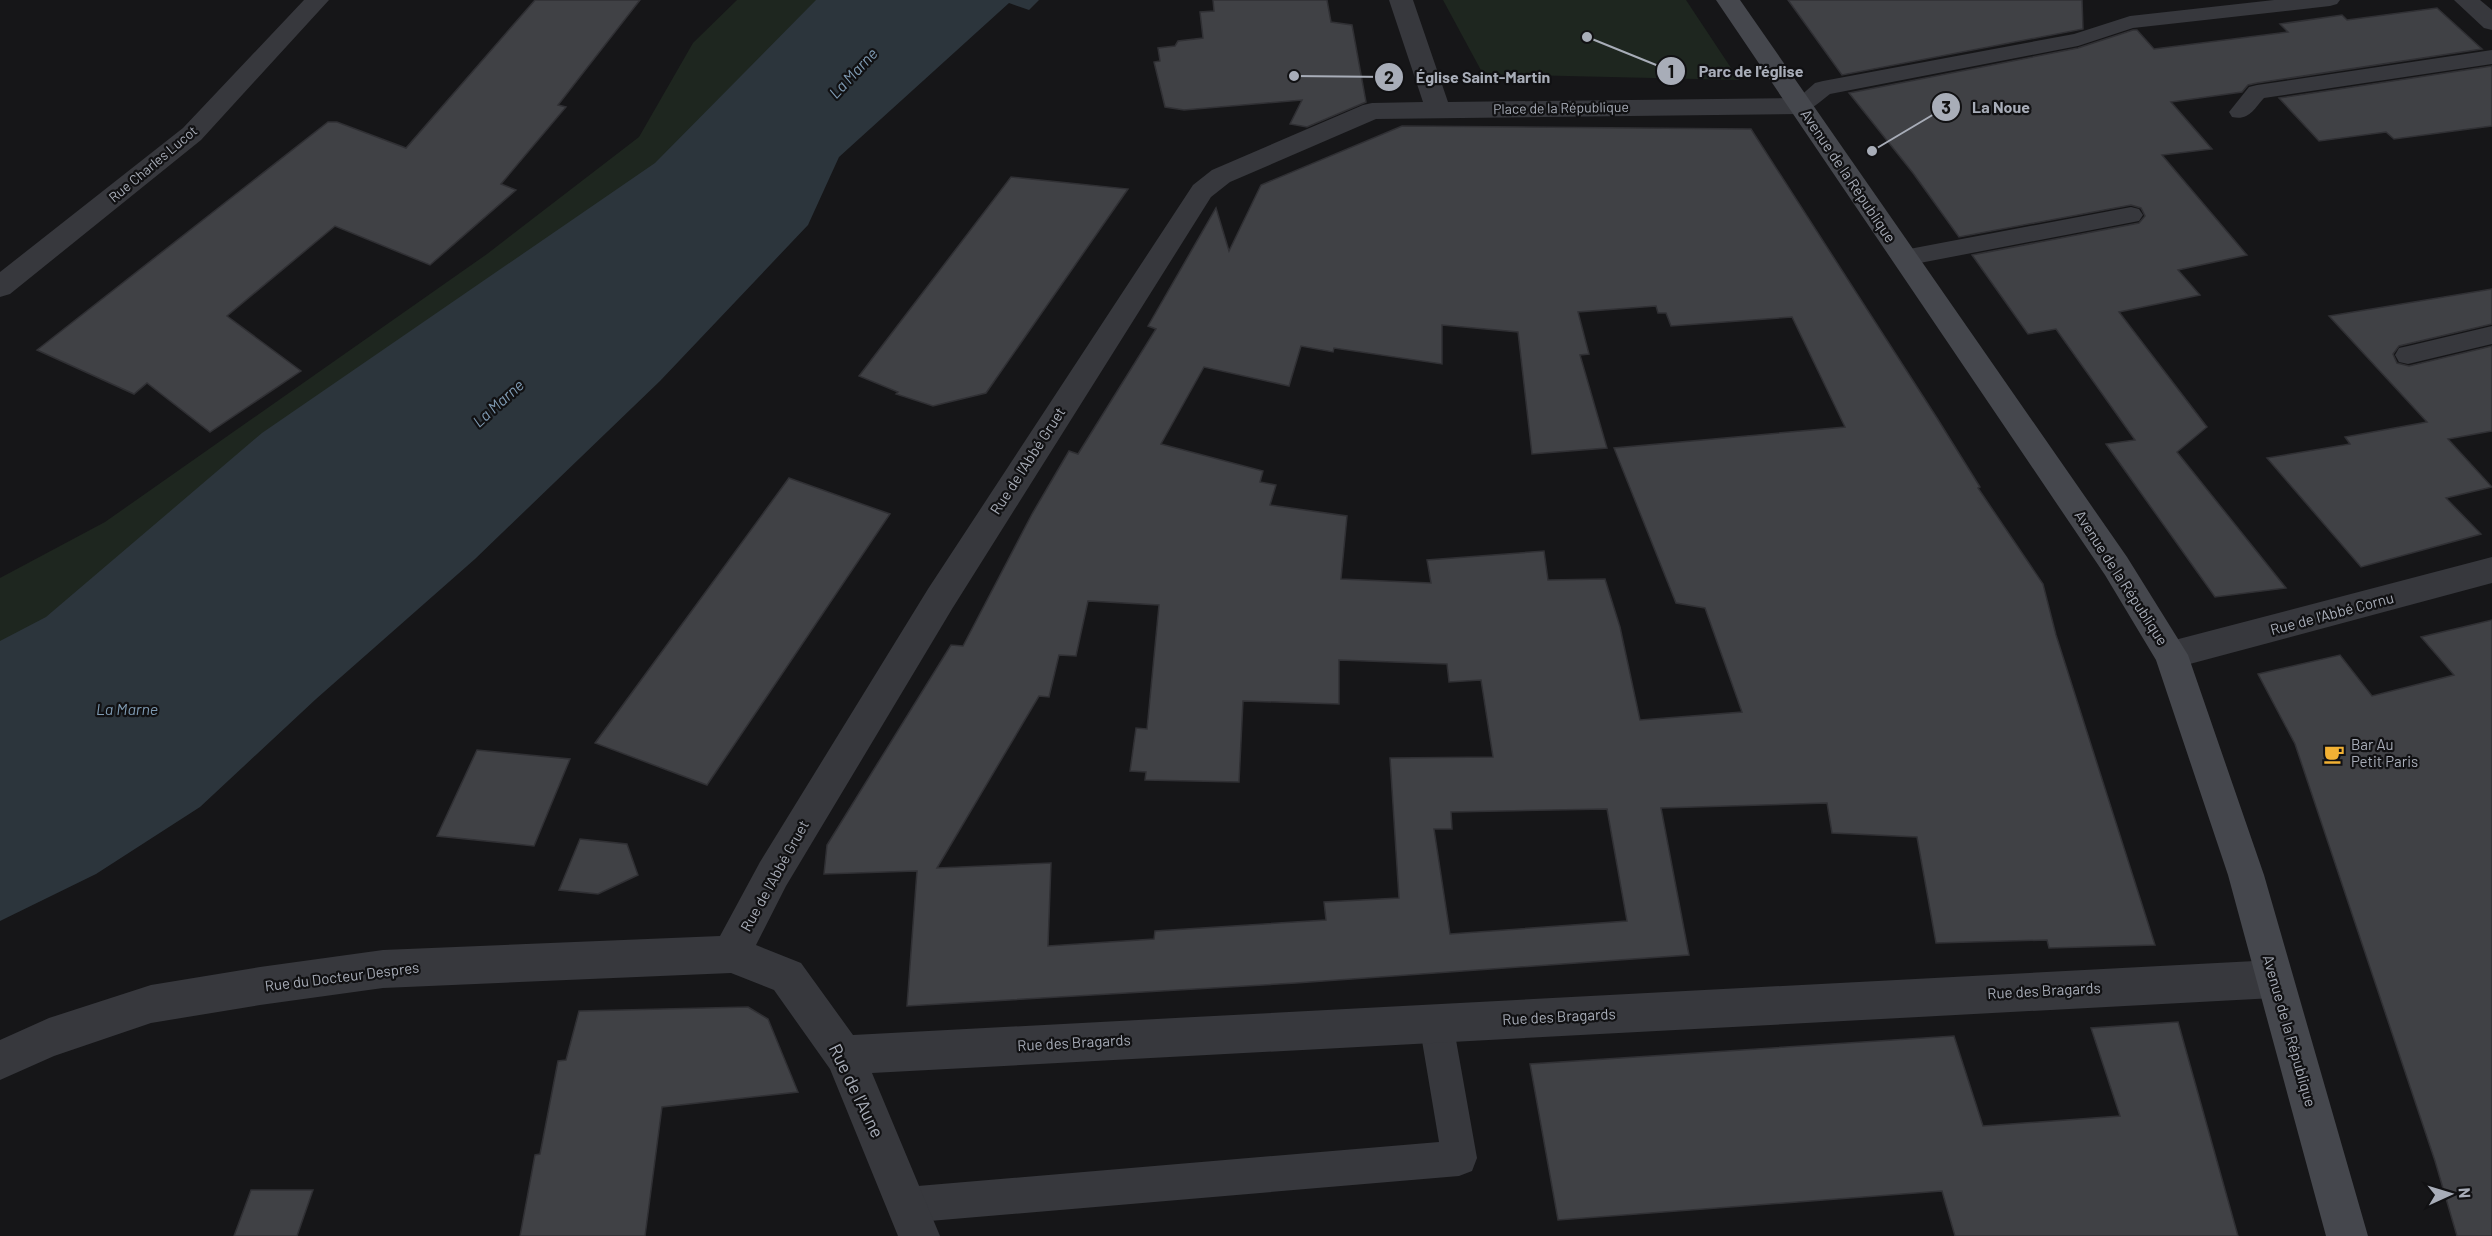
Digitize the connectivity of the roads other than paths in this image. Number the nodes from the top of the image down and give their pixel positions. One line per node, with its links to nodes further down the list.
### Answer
1 (317, 0): 13 (street, Rue Charles Lucot)
2 (1401, 0): 9 (street)
3 (1728, 0): 8 (main road, Avenue de la République)
4 (2330, 0): 8 (lane)
5 (2466, 0): 6 (street)
6 (2492, 23)
7 (2492, 57): 10 (lane)
8 (1800, 106): 9 (street, Place de la République); 12 (main road, Avenue de la République)
9 (1438, 110): 18 (street, Rue de l'Abbé Gruet)
10 (2240, 112)
11 (2131, 215): 12 (lane)
12 (1904, 258): 17 (main road, Avenue de la République)
13 (0, 287)
14 (2492, 335): 15 (lane)
15 (2408, 355)
16 (2492, 570): 17 (street, Rue de l'Abbé Cornu)
17 (2171, 655): 19 (main road, Avenue de la République)
18 (731, 954): 21 (street, Rue de l'Aune); 22 (street, Rue du Docteur Despres)
19 (2274, 979): 20 (street, Rue des Bragards); 24 (main road, Avenue de la République)
20 (1436, 1023): 21 (street, Rue des Bragards); 23 (lane)
21 (844, 1055): 23 (street, Rue de l'Aune)
22 (0, 1060)
23 (912, 1220)
24 (2347, 1236)

